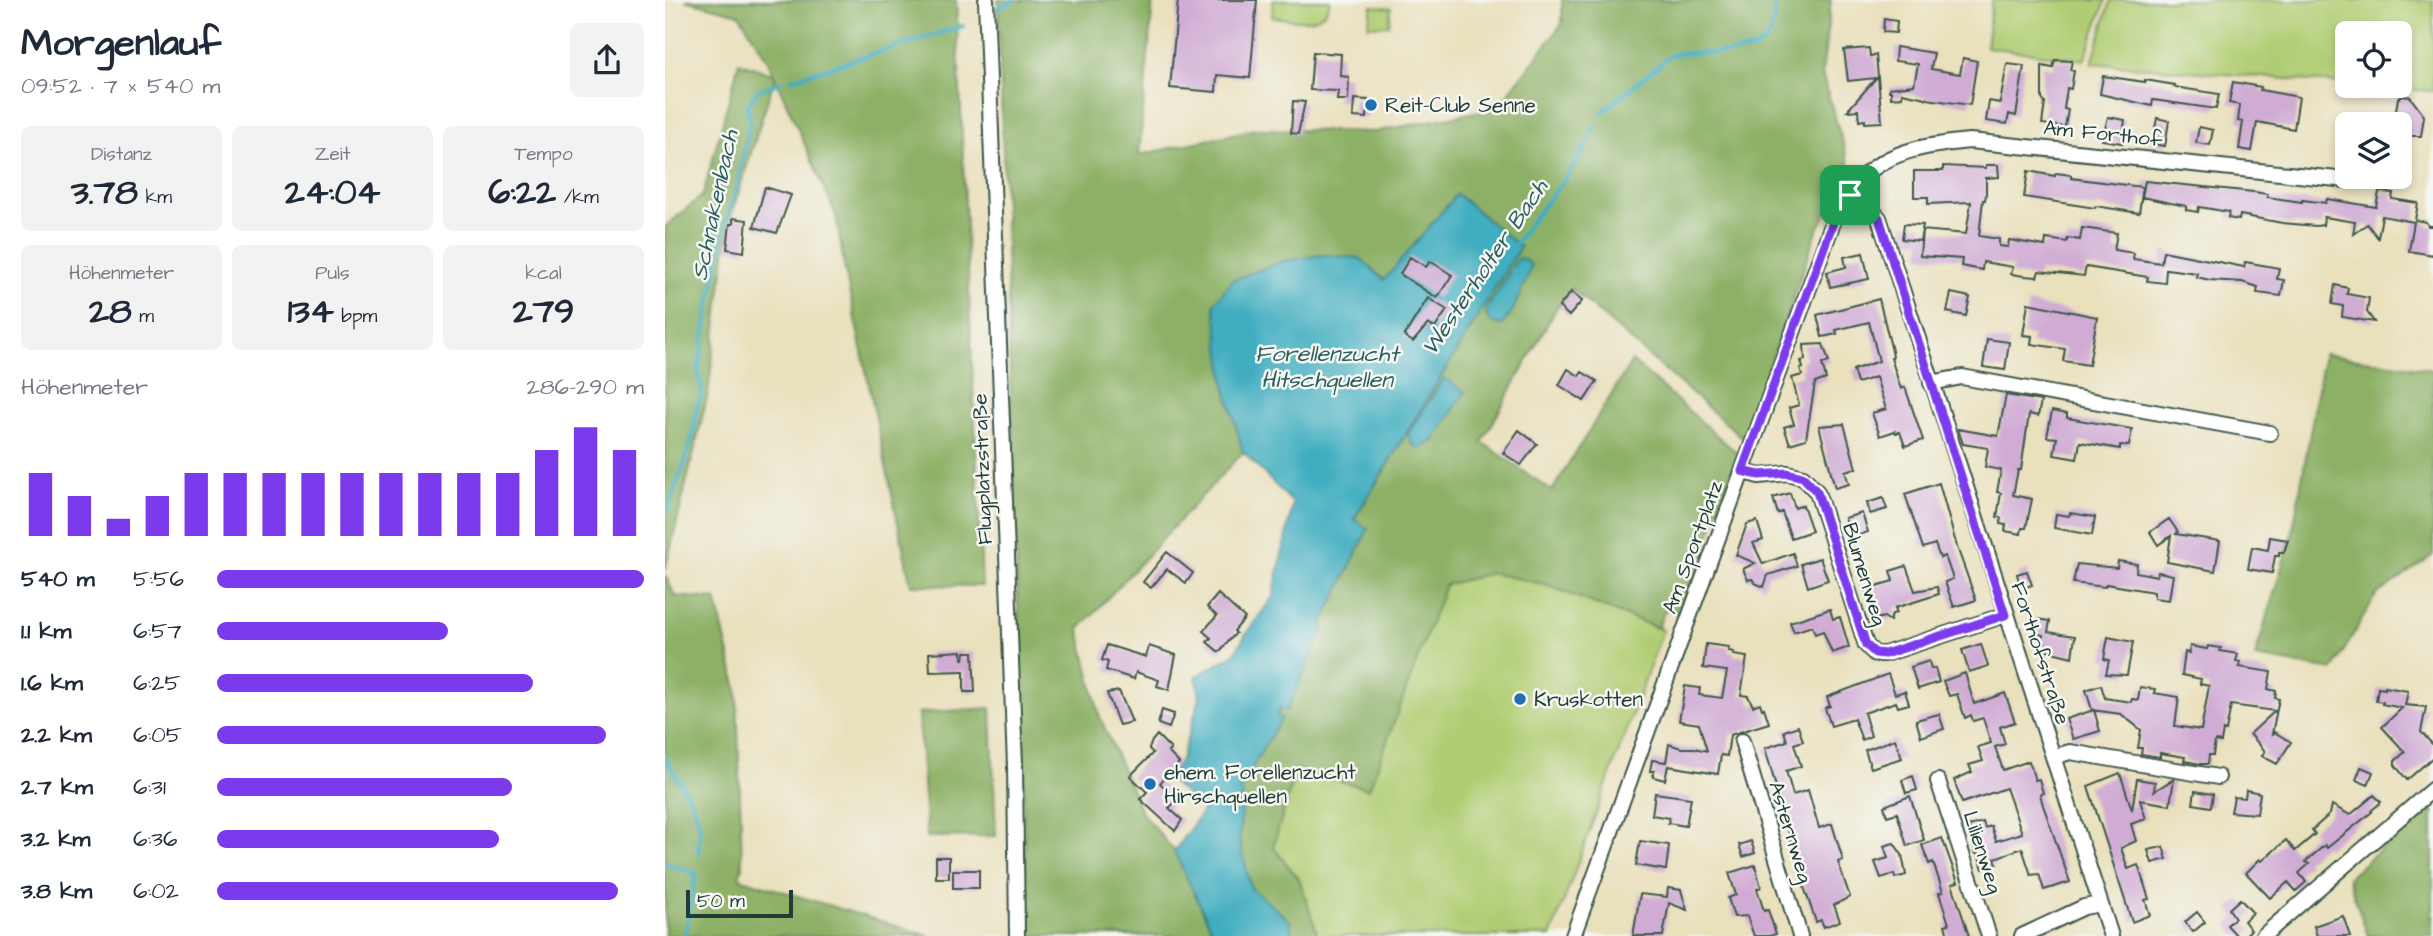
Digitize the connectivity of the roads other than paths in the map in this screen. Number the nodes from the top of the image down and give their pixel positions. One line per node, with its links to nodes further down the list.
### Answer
1 (986, 0): 15 (street, Flugplatzstraße)
2 (1862, 178): 3 (street, Am Forthof); 4 (street, Am Sportplatz)
3 (2335, 179)
4 (1850, 195): 5 (street, Forthofstraße); 7 (street, Am Sportplatz)
5 (1931, 383): 6 (street); 8 (street, Forthofstraße)
6 (2270, 433)
7 (1742, 471): 8 (street, Blumenweg); 16 (street, Am Sportplatz)
8 (2005, 615): 10 (street, Forthofstraße)
9 (1741, 741): 17 (street, Asternweg)
10 (2053, 757): 11 (street); 14 (street, Forthofstraße)
11 (2218, 777)
12 (1938, 781): 18 (street, Lilienweg)
13 (2433, 789): 21 (street)
14 (2100, 904): 19 (street); 20 (street, Forthofstraße)
15 (1017, 936)
16 (1573, 936)
17 (1800, 936)
18 (1989, 936)
19 (2022, 936)
20 (2111, 936)
21 (2263, 936)

